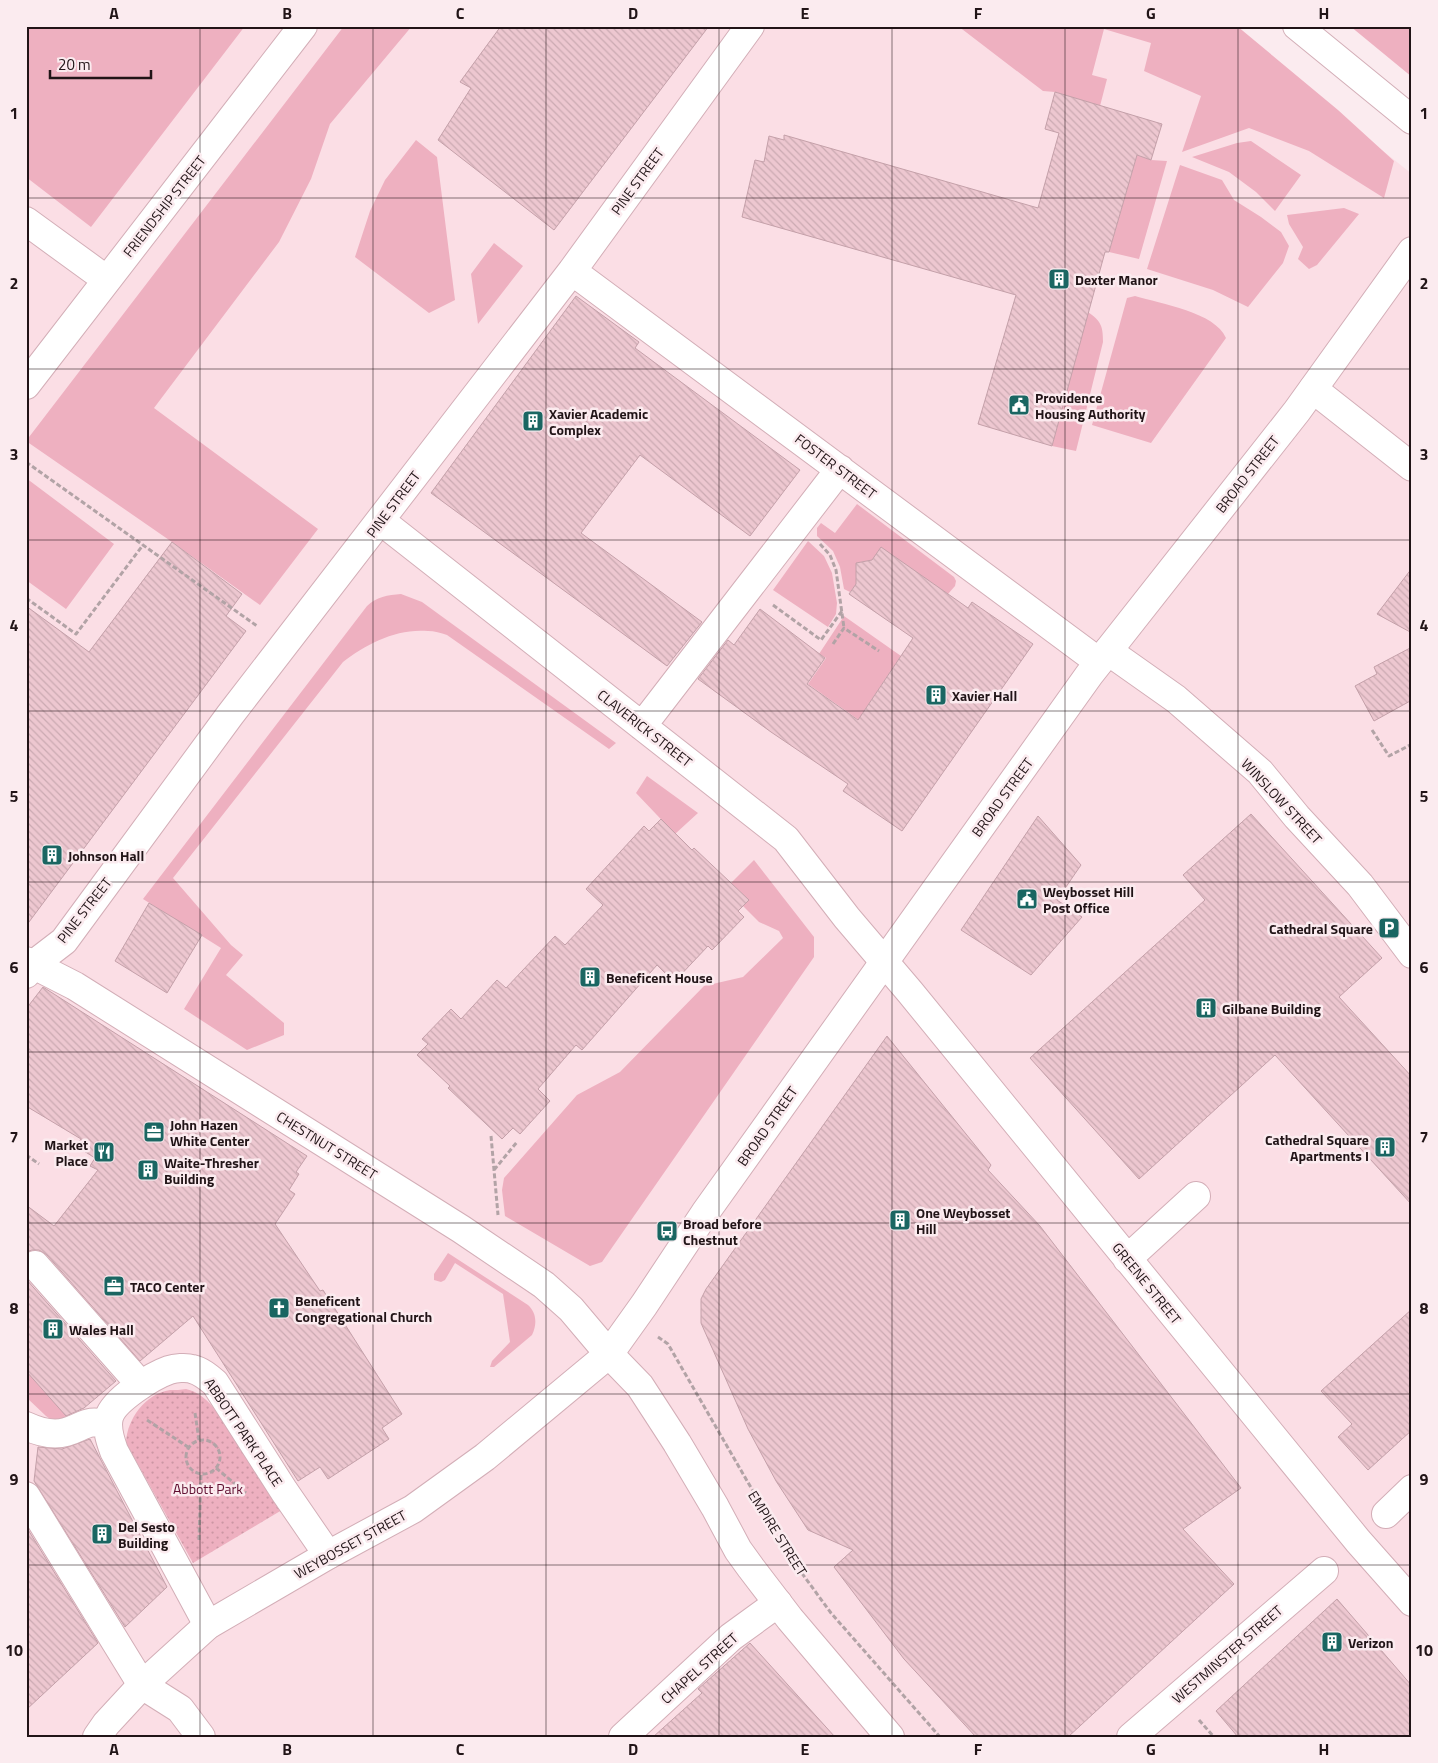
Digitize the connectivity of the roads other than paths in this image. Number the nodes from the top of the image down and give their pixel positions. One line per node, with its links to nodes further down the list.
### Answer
1 (303, 26): 8 (street, FRIENDSHIP STREET)
2 (750, 26): 7 (street, PINE STREET)
3 (1297, 26): 4 (street)
4 (1412, 120)
5 (26, 221): 8 (street)
6 (1412, 251): 10 (street, BROAD STREET)
7 (572, 271): 12 (street, FOSTER STREET); 13 (street, PINE STREET)
8 (107, 280): 9 (street, FRIENDSHIP STREET)
9 (26, 385)
10 (1313, 389): 11 (street); 14 (street, BROAD STREET)
11 (1412, 467)
12 (840, 469): 14 (street, FOSTER STREET); 15 (street)
13 (381, 521): 15 (street, CLAVERICK STREET); 18 (street, PINE STREET)
14 (1103, 656): 16 (street, WINSLOW STREET); 17 (street, BROAD STREET)
15 (642, 726): 17 (street, CLAVERICK STREET)
16 (1412, 954)
17 (884, 962): 20 (street, GREENE STREET); 22 (street, BROAD STREET)
18 (29, 966): 22 (street, CHESTNUT STREET)
19 (1196, 1196): 20 (street)
20 (1127, 1259): 31 (street, GREENE STREET)
21 (35, 1266): 23 (street)
22 (609, 1354): 29 (street, WEYBOSSET STREET); 32 (street)
23 (142, 1385): 24 (street, ABBOTT PARK PLACE); 29 (street, ABBOTT PARK PLACE)
24 (108, 1425): 25 (street); 33 (street)
25 (26, 1426)
26 (1412, 1489): 28 (street)
27 (26, 1496): 34 (street)
28 (1386, 1514)
29 (328, 1555): 33 (street, WEYBOSSET STREET)
30 (1324, 1571): 39 (street, WESTMINSTER STREET)
31 (1412, 1602)
32 (778, 1603): 37 (street, CHAPEL STREET); 38 (street)
33 (208, 1625): 34 (street, WEYBOSSET STREET)
34 (142, 1685): 35 (street, WEYBOSSET STREET); 36 (street)
35 (97, 1737)
36 (201, 1737)
37 (623, 1737)
38 (890, 1737)
39 (1131, 1737)

